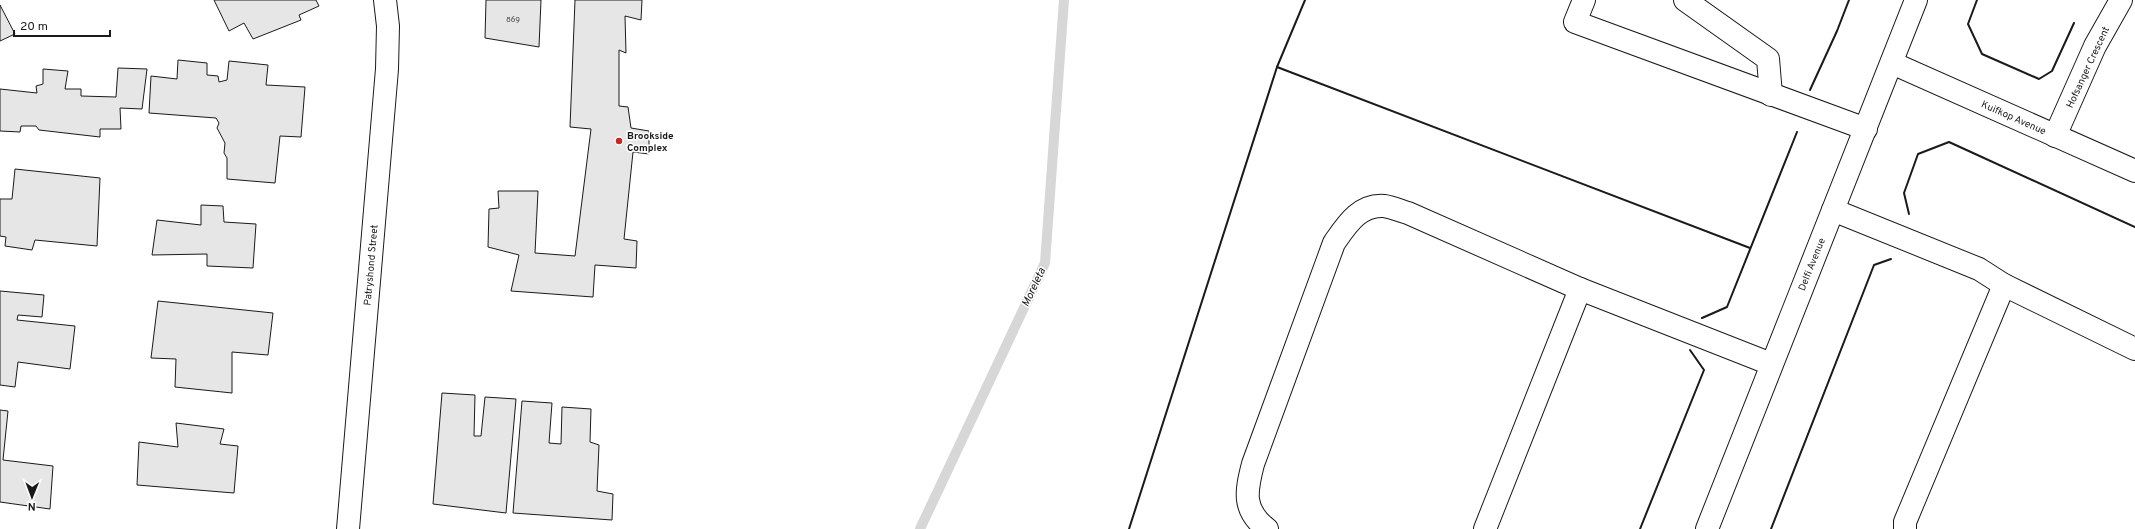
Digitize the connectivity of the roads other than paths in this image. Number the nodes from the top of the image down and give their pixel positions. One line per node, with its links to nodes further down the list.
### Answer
1 (384, 0): 16 (street, Patryshond Street)
2 (1584, 0): 7 (street)
3 (1685, 0): 7 (street)
4 (1916, 0): 6 (street, Delfi Avenue)
5 (2121, 0): 9 (street, Hofsanger Crescent)
6 (1892, 63): 8 (street, Delfi Avenue); 9 (street, Kuifkop Avenue)
7 (1771, 95): 8 (street)
8 (1866, 128): 11 (street, Delfi Avenue)
9 (2055, 136): 10 (street, Kuifkop Avenue)
10 (2135, 172)
11 (1833, 210): 12 (street); 15 (street, Delfi Avenue)
12 (2004, 285): 14 (street); 20 (street)
13 (1580, 289): 15 (street); 17 (street); 18 (street)
14 (2135, 349)
15 (1771, 364): 19 (street, Delfi Avenue)
16 (348, 529)
17 (1267, 529)
18 (1485, 529)
19 (1707, 529)
20 (1905, 529)

